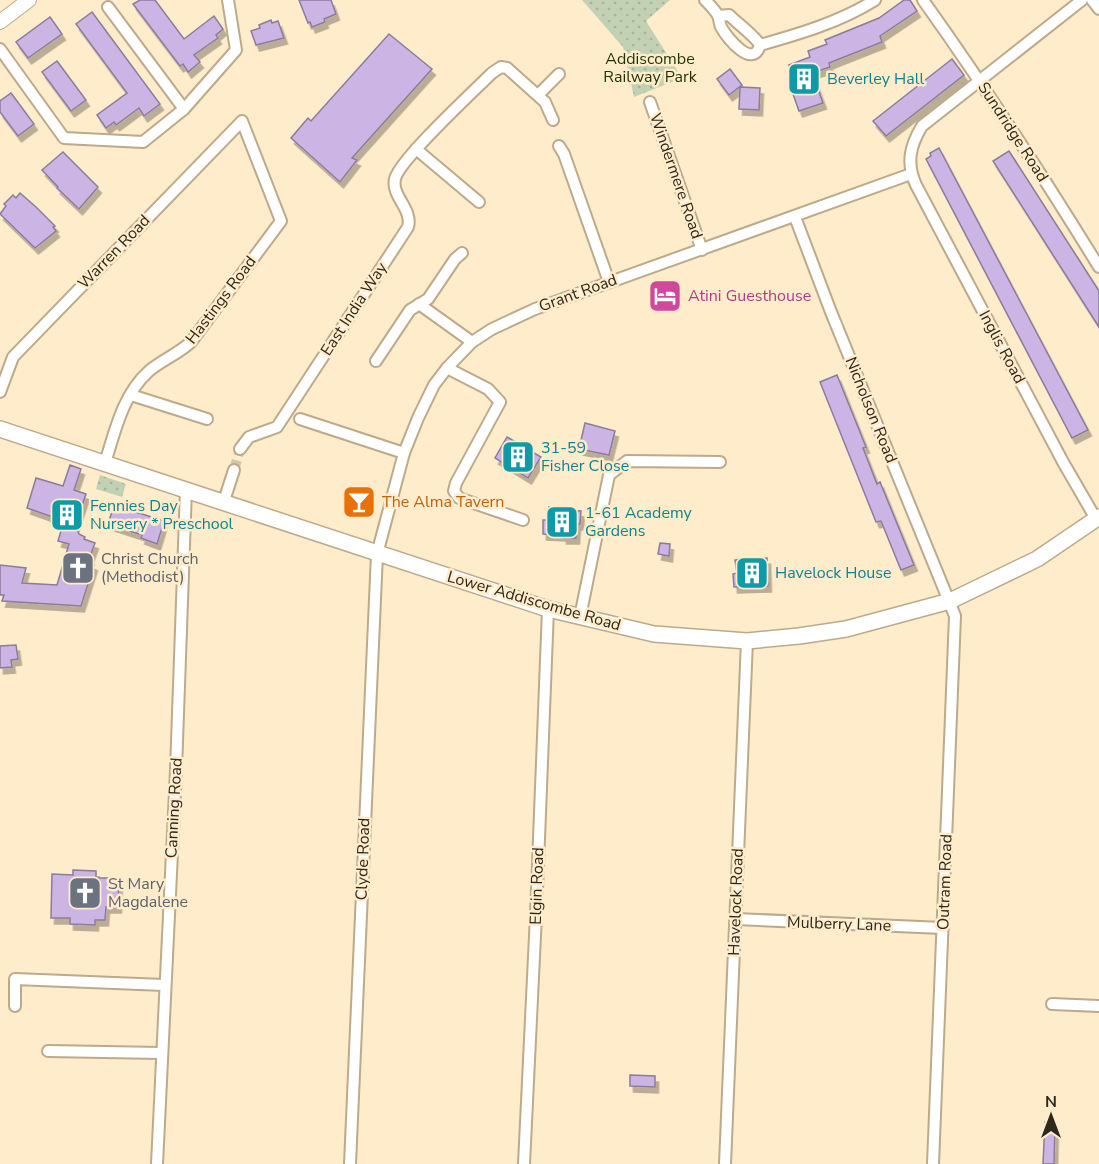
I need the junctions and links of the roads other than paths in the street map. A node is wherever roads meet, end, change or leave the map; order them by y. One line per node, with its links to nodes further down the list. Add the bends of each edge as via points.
1 (29, 0): 11 (main road)
2 (228, 0): 20 (street, via 236,50)
3 (705, 0): 10 (street)
4 (875, 0): 14 (street, via 835,20)
5 (922, 0): 17 (street, Sundridge Road)
6 (1082, 0): 17 (street)
7 (1092, 0): 9 (street)
8 (108, 7): 20 (street)
9 (1099, 9)
10 (719, 16): 12 (street, via 729,15); 13 (street, via 720,25)
11 (0, 22)
12 (746, 32): 13 (street); 14 (street)
13 (734, 42): 14 (street, via 748,55 754,54)
14 (760, 45)
15 (0, 49): 20 (street, via 64,138 143,142)
16 (559, 74): 18 (street)
17 (980, 80): 25 (street, via 922,126 910,151); 30 (street, Sundridge Road)
18 (538, 95): 21 (street, East India Way); 24 (street, East India Way, via 507,68 496,68)
19 (650, 102): 28 (street, Windermere Road)
20 (184, 109)
21 (553, 120)
22 (242, 121): 36 (street, Warren Road, via 13,357); 37 (street, Hastings Road, via 280,221 191,342 149,371)
23 (559, 146): 31 (street)
24 (416, 149): 26 (street); 41 (street, East India Way, via 394,181 410,219 408,226 277,427 249,437)
25 (911, 174): 27 (street, Grant Road); 48 (street, Inglis Road, via 1063,462)
26 (479, 202)
27 (795, 217): 28 (street, Grant Road); 51 (street, Nicholson Road)
28 (702, 250): 31 (street, Grant Road)
29 (462, 253): 32 (street, via 428,299)
30 (1099, 267)
31 (609, 282): 33 (street, Grant Road, via 535,309)
32 (419, 304): 33 (street); 34 (street, via 410,310)
33 (472, 342): 35 (street, Grant Road)
34 (376, 362)
35 (447, 368): 42 (street, Grant Road, via 434,385); 49 (street, via 488,389 500,402 454,491 459,498)
36 (0, 392)
37 (131, 395): 38 (street); 44 (street, Hastings Road, via 122,408)
38 (207, 419)
39 (300, 419): 42 (street)
40 (0, 429): 44 (main road, Lower Addiscombe Road)
41 (240, 449)
42 (404, 453): 50 (street, Grant Road)
43 (720, 462): 53 (street, via 627,461 609,475)
44 (105, 463): 46 (main road, Lower Addiscombe Road)
45 (234, 470): 47 (street)
46 (186, 489): 47 (main road, Lower Addiscombe Road); 57 (street, Canning Road)
47 (224, 501): 50 (main road, Lower Addiscombe Road)
48 (1098, 518): 51 (main road, Lower Addiscombe Road, via 1037,560)
49 (523, 520)
50 (377, 554): 52 (main road, Lower Addiscombe Road); 64 (street, Clyde Road)
51 (950, 601): 54 (main road, Lower Addiscombe Road, via 846,629); 56 (street, Outram Road, via 955,616)
52 (548, 609): 53 (main road, Lower Addiscombe Road); 65 (street, Elgin Road)
53 (580, 617): 54 (main road, Lower Addiscombe Road, via 654,634)
54 (747, 640): 55 (street, Havelock Road)
55 (736, 919): 56 (street, Mulberry Lane); 66 (street, Havelock Road)
56 (943, 928): 67 (street, Outram Road)
57 (164, 985): 59 (street, via 15,979); 62 (street, Canning Road)
58 (1052, 1004): 60 (street)
59 (15, 1006)
60 (1099, 1006)
61 (48, 1051): 62 (street)
62 (161, 1053): 63 (street, Canning Road)
63 (157, 1164)
64 (350, 1164)
65 (524, 1164)
66 (725, 1164)
67 (933, 1164)

